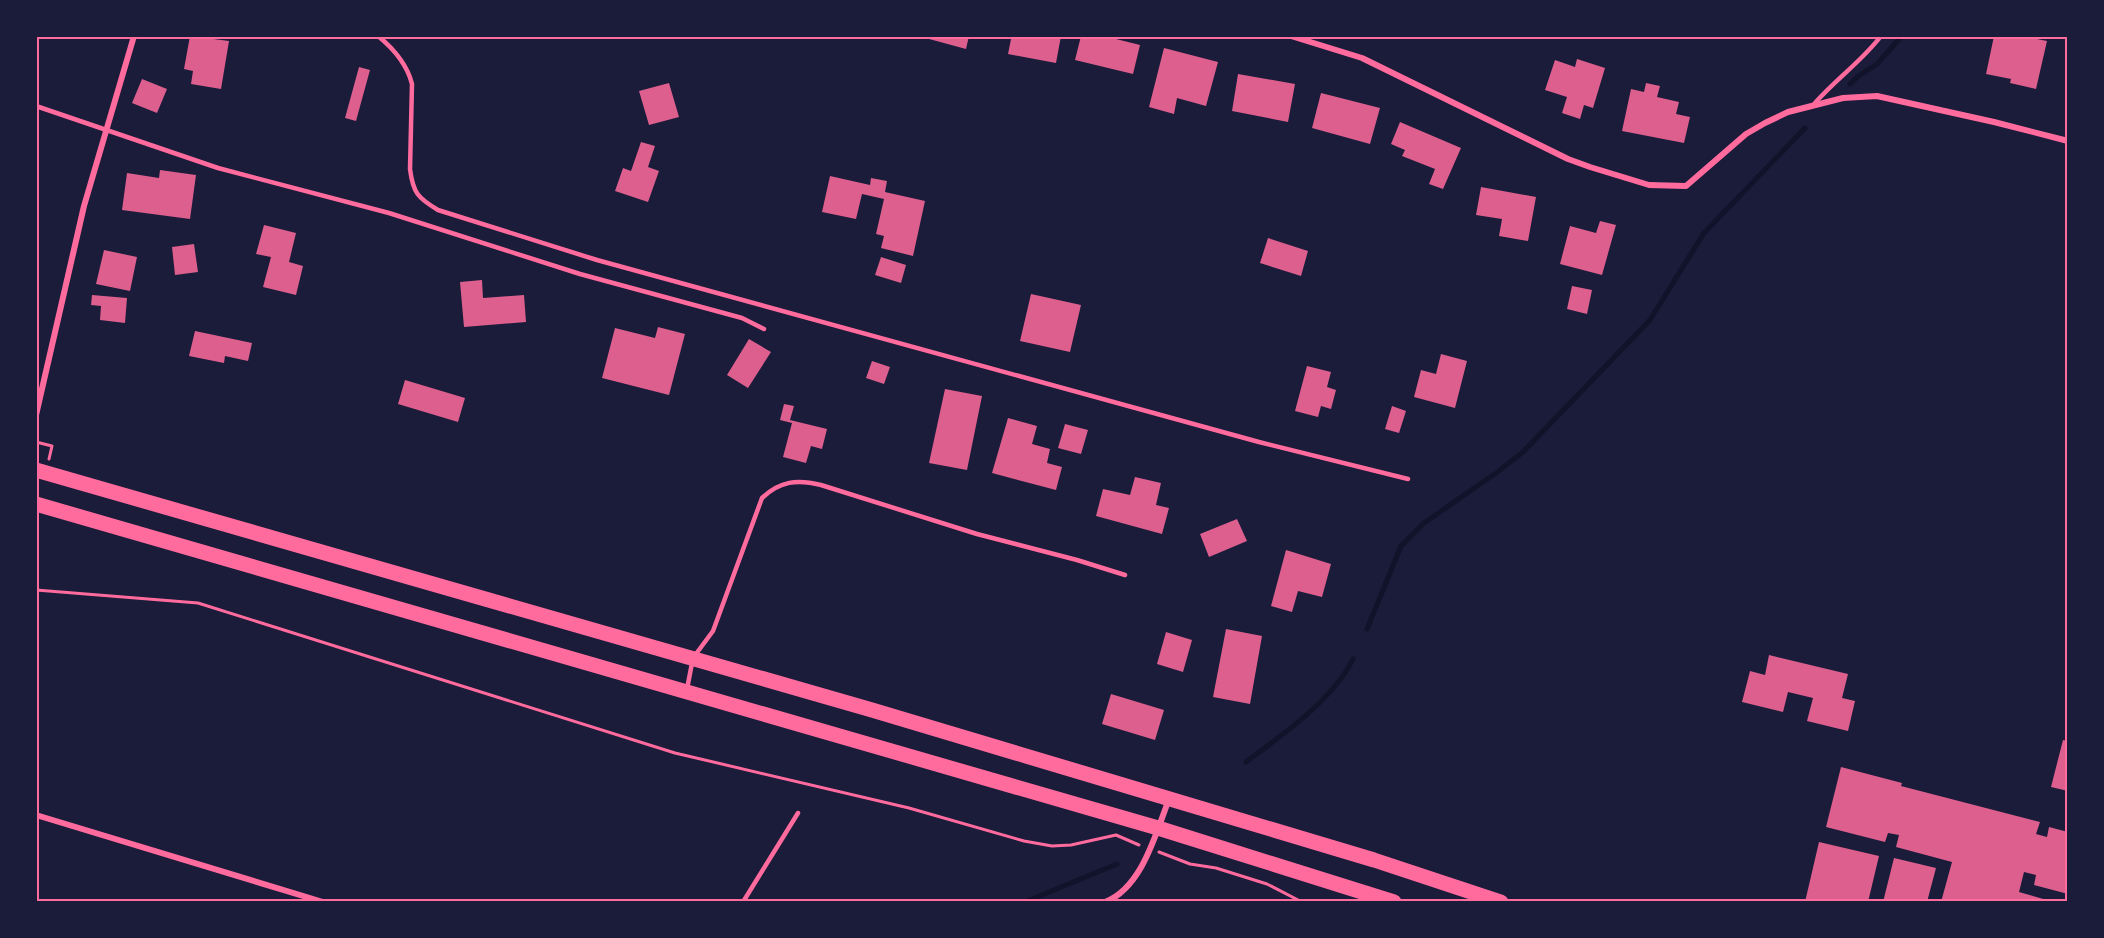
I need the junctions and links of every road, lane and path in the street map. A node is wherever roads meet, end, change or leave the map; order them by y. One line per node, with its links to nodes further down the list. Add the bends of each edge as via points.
1 (134, 36): 7 (street)
2 (378, 36): 12 (lane, via 396,52 409,74 412,182 417,195 438,210 597,260 1259,442)
3 (1291, 36): 5 (street, via 1362,58 1568,159 1649,185 1686,186 1746,135 1788,112)
4 (1881, 36): 5 (lane)
5 (1815, 104): 8 (street, via 1877,96)
6 (36, 106): 7 (lane)
7 (107, 129): 9 (lane, via 218,168 389,213 580,274 742,318); 10 (street, via 84,206)
8 (2068, 141)
9 (764, 330)
10 (36, 415)
11 (36, 470): 16 (main road)
12 (1408, 479)
13 (36, 504): 17 (main road)
14 (1125, 575): 16 (lane, via 821,485 792,483 773,488 762,498 713,631)
15 (36, 590): 22 (path, via 198,603 675,753 909,808 1024,841 1071,845 1116,836)
16 (693, 658): 17 (lane); 18 (main road)
17 (686, 692): 21 (main road)
18 (1169, 799): 21 (street); 28 (main road)
19 (798, 813): 24 (lane)
20 (36, 815): 23 (street)
21 (1158, 828): 22 (street); 27 (main road)
22 (1150, 849): 25 (street, via 1142,869 1114,898); 26 (path, via 1267,884)
23 (323, 902)
24 (743, 902)
25 (1105, 902)
26 (1302, 902)
27 (1394, 902)
28 (1501, 902)

